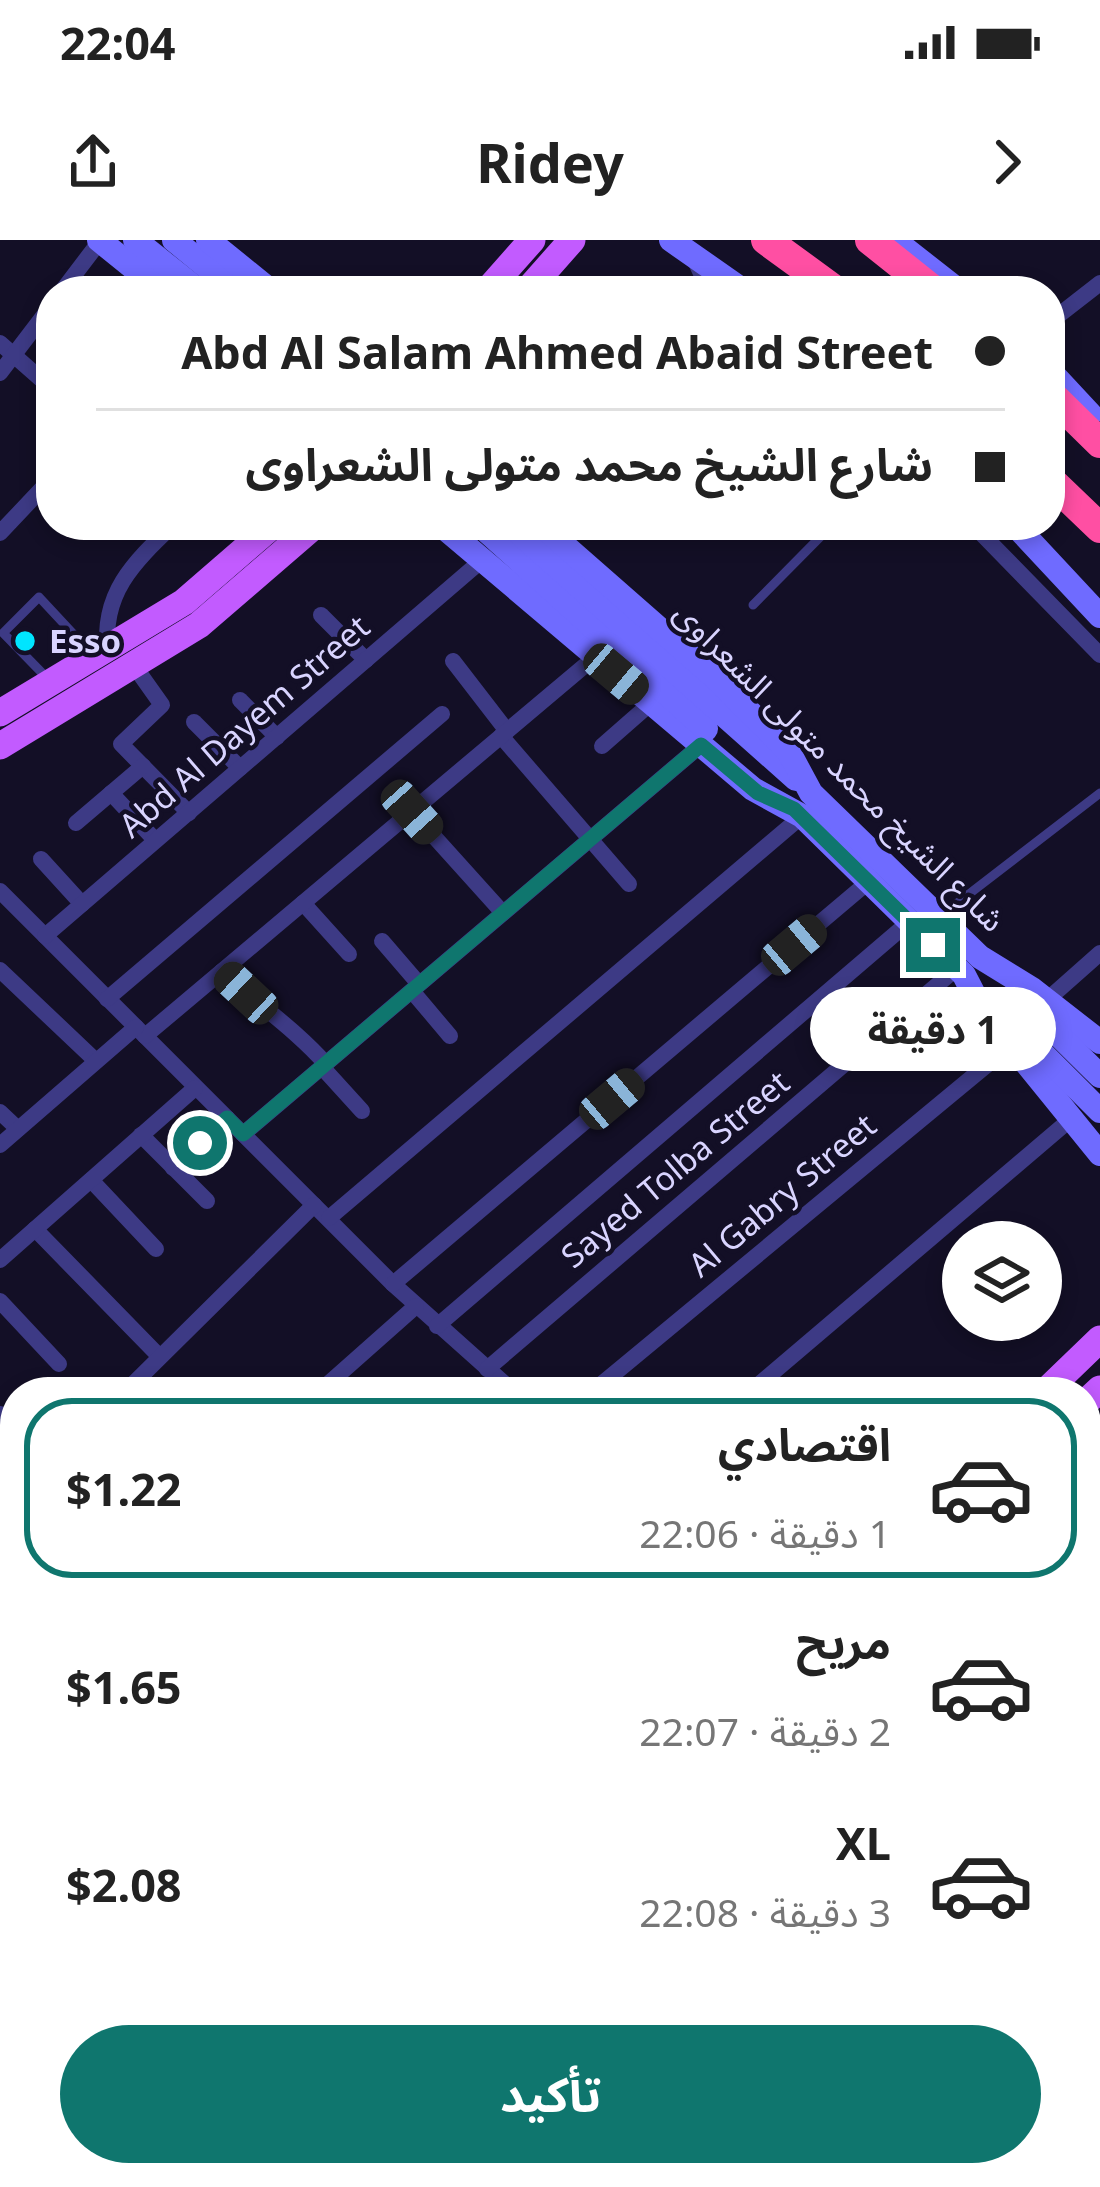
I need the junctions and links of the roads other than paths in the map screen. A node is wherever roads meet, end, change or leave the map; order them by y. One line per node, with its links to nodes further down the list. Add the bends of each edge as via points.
1 (135, 240): 14 (main road)
2 (174, 240): 15 (main road)
3 (208, 240): 16 (main road)
4 (532, 240): 17 (main road)
5 (572, 240): 18 (main road)
6 (671, 240): 11 (main road)
7 (766, 240): 21 (highway)
8 (870, 240): 22 (highway)
9 (894, 240): 23 (main road)
10 (100, 241): 12 (street); 13 (main road)
11 (693, 255): 19 (street); 20 (main road)
12 (73, 276)
13 (143, 276)
14 (180, 276)
15 (218, 276)
16 (252, 276)
17 (500, 276)
18 (540, 276)
19 (702, 276)
20 (722, 276)
21 (815, 276)
22 (915, 276)
23 (940, 276)
24 (1100, 284): 25 (street)
25 (1065, 311)
26 (36, 321): 27 (street)
27 (7, 349): 28 (street); 29 (street)
28 (0, 373)
29 (36, 375)
30 (1065, 387): 32 (main road)
31 (1065, 409): 33 (highway)
32 (1100, 425)
33 (1100, 443)
34 (1065, 494): 36 (highway)
35 (36, 495): 37 (street)
36 (1100, 528)
37 (0, 533)
38 (160, 540): 53 (street, via 114,593)
39 (257, 540): 53 (main road, via 206,586)
40 (298, 540): 57 (main road, via 211,616)
41 (458, 540): 48 (main road, شارع الشيخ محمد متولى الشعراوى)
42 (498, 540): 73 (main road)
43 (526, 540): 73 (main road)
44 (558, 540): 73 (main road, شارع الشيخ محمد متولى الشعراوى, via 789,752)
45 (817, 540): 49 (lane)
46 (989, 540): 52 (street)
47 (1029, 540): 51 (main road)
48 (482, 561): 54 (main road, شارع الشيخ محمد متولى الشعراوى); 55 (street, Abd Al Dayem Street)
49 (753, 605)
50 (321, 615): 55 (street)
51 (1100, 616)
52 (1100, 655)
53 (102, 656): 58 (main road); 58 (lane, via 39,597 3,634)
54 (595, 657): 60 (main road, شارع الشيخ محمد متولى الشعراوى); 64 (street)
55 (366, 660): 65 (street, Abd Al Dayem Street)
56 (452, 662): 64 (street)
57 (135, 667): 67 (main road); 69 (street, via 162,705 121,744)
58 (52, 683): 61 (main road)
59 (240, 700): 65 (street)
60 (651, 703): 66 (main road, شارع الشيخ محمد متولى الشعراوى); 68 (street)
61 (0, 713)
62 (442, 714): 96 (street)
63 (194, 722): 70 (street)
64 (504, 734): 74 (street); 77 (street)
65 (277, 737): 70 (street, Abd Al Dayem Street)
66 (701, 745): 73 (main road, شارع الشيخ محمد متولى الشعراوى, via 758,793); 77 (street)
67 (0, 746)
68 (602, 746)
69 (143, 766): 71 (street); 75 (street)
70 (240, 769): 75 (street, Abd Al Dayem Street)
71 (111, 793): 76 (street); 78 (street)
72 (1100, 793): 86 (lane)
73 (802, 806): 80 (main road, شارع الشيخ محمد متولى الشعراوى); 86 (main road, شارع الشيخ محمد متولى الشعراوى); 120 (street)
74 (412, 812): 83 (street); 85 (street)
75 (189, 813): 78 (street, Abd Al Dayem Street)
76 (76, 823)
77 (590, 840): 81 (street); 85 (street)
78 (155, 841): 84 (street, Abd Al Dayem Street)
79 (41, 860): 84 (street)
80 (868, 883): 87 (main road, شارع الشيخ محمد متولى الشعراوى); 124 (street)
81 (629, 884)
82 (0, 891): 88 (street)
83 (303, 903): 91 (street); 94 (street)
84 (82, 904): 88 (street, Abd Al Dayem Street)
85 (503, 913): 95 (street)
86 (939, 917): 92 (main road, شارع الشيخ محمد متولى الشعراوى)
87 (909, 922): 92 (main road, شارع الشيخ محمد متولى الشعراوى); 127 (street)
88 (45, 937): 96 (street)
89 (382, 941): 95 (street)
90 (1100, 952): 97 (street)
91 (349, 954)
92 (967, 967): 97 (main road, شارع الشيخ محمد متولى الشعراوى); 101 (main road, شارع الشيخ محمد متولى الشعراوى); 104 (main road); 107 (main road); 131 (street, Sayed Tolba Street)
93 (0, 970): 102 (street)
94 (222, 971): 98 (street); 103 (street, via 290,1025)
95 (416, 988): 99 (street); 103 (street)
96 (107, 999): 98 (street)
97 (1047, 1000): 100 (main road, شارع الشيخ محمد متولى الشعراوى)
98 (141, 1031): 102 (street); 105 (street)
99 (450, 1036)
100 (1100, 1042)
101 (1011, 1045): 110 (main road, شارع الشيخ محمد متولى الشعراوى); 135 (street, Al Gabry Street)
102 (96, 1061): 111 (street)
103 (324, 1065): 106 (street); 112 (street)
104 (1100, 1076)
105 (195, 1088): 109 (street); 113 (street)
106 (362, 1111)
107 (1100, 1111)
108 (0, 1112): 111 (street)
109 (227, 1118): 112 (street); 116 (street)
110 (1072, 1118): 115 (main road, شارع الشيخ محمد متولى الشعراوى); 136 (street)
111 (18, 1129): 114 (street)
112 (243, 1134): 119 (street)
113 (141, 1135): 116 (street); 117 (street)
114 (0, 1144)
115 (1100, 1154)
116 (173, 1168): 118 (street)
117 (91, 1180): 121 (street); 122 (street)
118 (207, 1201)
119 (314, 1205): 120 (street); 129 (street)
120 (329, 1218): 124 (street)
121 (35, 1228): 123 (street); 129 (street)
122 (156, 1250)
123 (0, 1259)
124 (393, 1284): 126 (street)
125 (0, 1301): 130 (street)
126 (416, 1306): 127 (street); 133 (street)
127 (437, 1326): 131 (street)
128 (1100, 1339): 137 (main road)
129 (160, 1358): 132 (street)
130 (59, 1364)
131 (487, 1369): 134 (street)
132 (140, 1377)
133 (336, 1377)
134 (496, 1377)
135 (610, 1377)
136 (768, 1377)
137 (1061, 1377)

